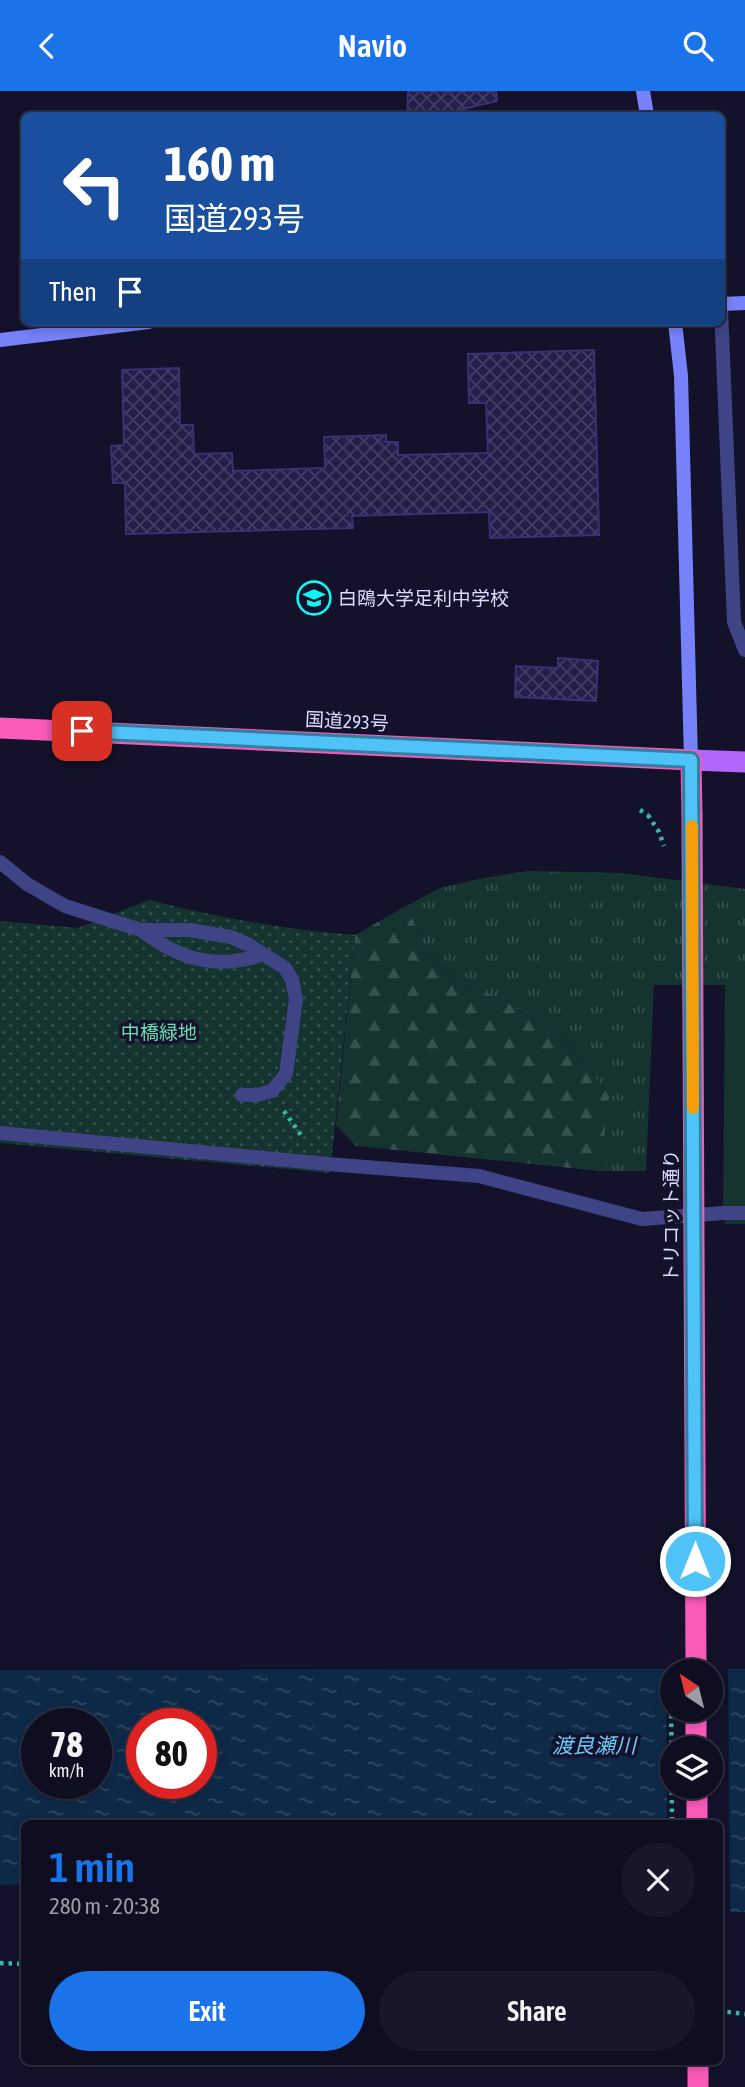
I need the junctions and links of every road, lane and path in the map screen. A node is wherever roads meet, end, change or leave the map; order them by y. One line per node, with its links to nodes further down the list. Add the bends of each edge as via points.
1 (643, 91): 2 (street)
2 (646, 112)
3 (745, 303): 4 (street)
4 (725, 306)
5 (116, 326): 8 (street)
6 (675, 326): 11 (street, via 681,376)
7 (722, 326): 9 (street, via 734,622)
8 (0, 340)
9 (745, 650)
10 (0, 728): 11 (highway, 国道293号)
11 (691, 760): 12 (main road); 23 (highway, トリコット通り, bridge)
12 (745, 762)
13 (640, 810): 14 (path)
14 (648, 815)
15 (0, 862): 16 (street, via 26,884 65,906)
16 (141, 930): 17 (street, via 231,937); 17 (street, via 181,955 206,961 248,960)
17 (263, 954): 18 (street, via 285,968 296,999 286,1074)
18 (272, 1091): 19 (street); 21 (path, via 299,1134)
19 (242, 1095)
20 (0, 1133): 21 (street)
21 (328, 1164): 22 (street, via 479,1176 642,1219)
22 (745, 1213)
23 (696, 1659)
24 (697, 1799): 25 (highway)
25 (697, 1820)
26 (0, 1963): 27 (path)
27 (21, 1964)
28 (723, 2011): 29 (path)
29 (745, 2014)
30 (698, 2065): 31 (highway)
31 (698, 2087)

